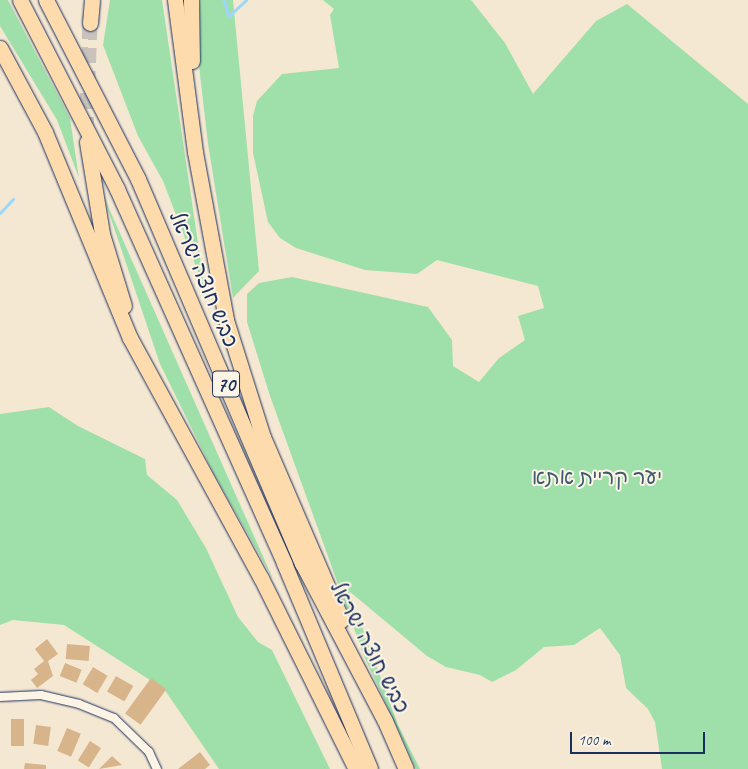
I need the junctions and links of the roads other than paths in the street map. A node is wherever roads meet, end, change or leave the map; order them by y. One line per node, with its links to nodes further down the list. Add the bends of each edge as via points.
1 (20, 0): 15 (highway, כביש חוצה ישראל / 70, via 118,189 284,563)
2 (46, 0): 12 (highway, כביש חוצה ישראל / 70, via 138,179 302,563)
3 (92, 0): 6 (highway)
4 (175, 0): 9 (highway)
5 (192, 0): 9 (highway)
6 (90, 23)
7 (0, 48): 10 (highway, via 45,132 130,338)
8 (87, 142): 10 (highway, via 102,234 115,279 146,360)
9 (195, 152): 12 (highway, via 222,301 248,393 263,436)
10 (176, 419): 14 (highway)
11 (0, 697): 13 (street, via 41,695 79,704 114,718 149,752)
12 (386, 720): 16 (highway, כביש חוצה ישראל / 70)
13 (157, 769)
14 (356, 769)
15 (370, 769)
16 (406, 769)

